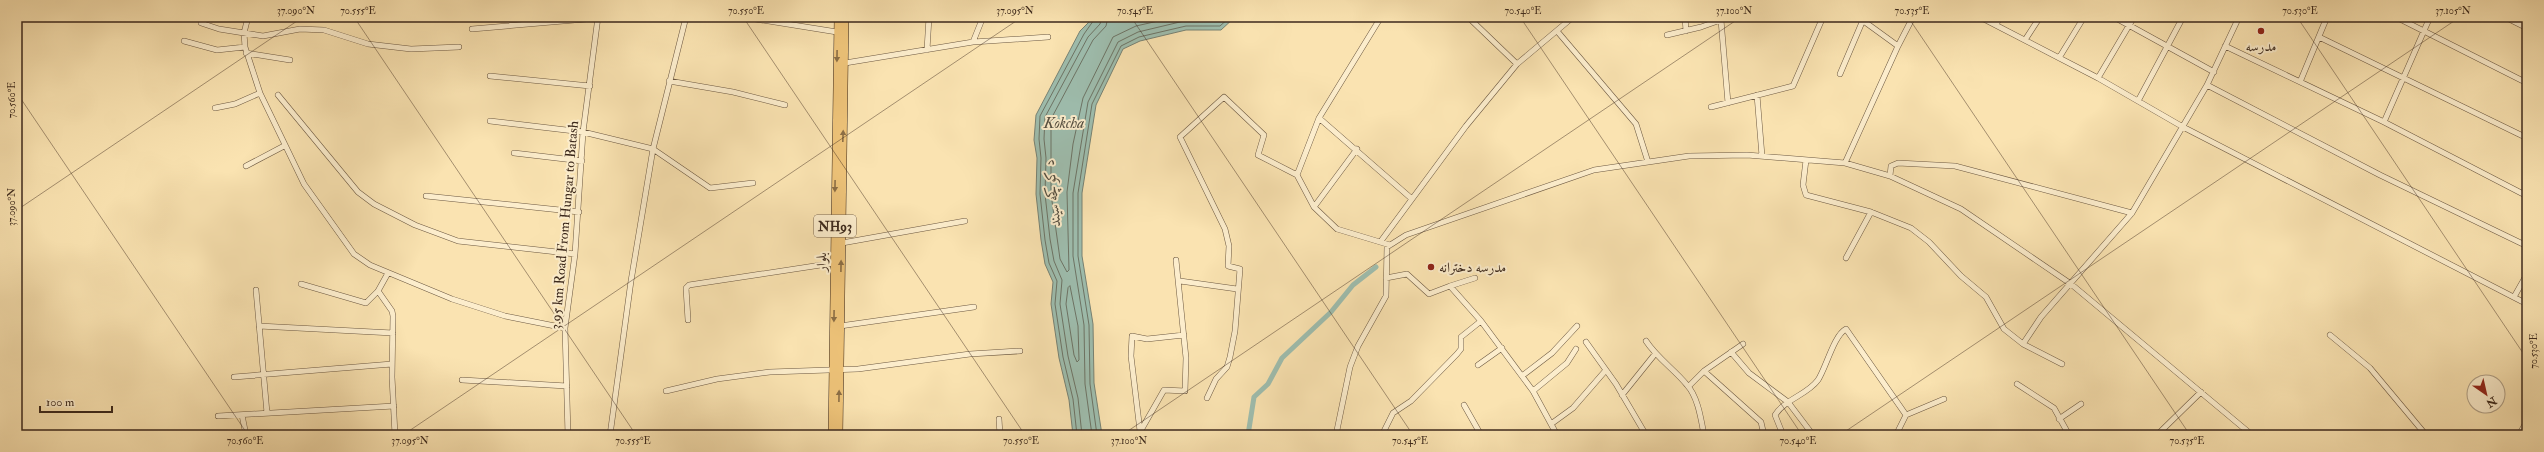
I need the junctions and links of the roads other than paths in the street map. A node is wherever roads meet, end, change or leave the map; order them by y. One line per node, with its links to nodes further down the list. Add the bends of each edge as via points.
1 (248, 17): 39 (street)
2 (686, 17): 63 (street)
3 (742, 17): 38 (street)
4 (838, 17): 38 (main road, بلوار / NH93)
5 (845, 17): 54 (main road, بلوار / NH93)
6 (929, 17): 51 (street)
7 (983, 17): 45 (street)
8 (1381, 17): 76 (street)
9 (1468, 17): 55 (street)
10 (1573, 17): 36 (street)
11 (1685, 17): 37 (street)
12 (1729, 17): 29 (street)
13 (1823, 17): 70 (street, via 1793,86)
14 (1913, 17): 46 (street)
15 (1980, 17): 31 (street)
16 (2000, 17): 31 (street)
17 (2040, 17): 43 (street)
18 (2084, 17): 52 (street)
19 (2114, 17): 32 (street)
20 (2134, 17): 32 (street)
21 (2183, 17): 47 (street)
22 (2239, 17): 48 (street)
23 (2327, 17): 42 (street)
24 (2396, 17): 35 (street)
25 (2430, 17): 35 (street)
26 (2505, 17): 33 (street)
27 (598, 18): 34 (street); 67 (street, 3.95 km Road From Hungar to Batash)
28 (1860, 19): 46 (street); 57 (street)
29 (1721, 20): 37 (street); 72 (street)
30 (201, 23): 39 (street)
31 (1996, 25): 43 (street)
32 (2129, 26): 47 (street); 60 (street)
33 (2527, 28)
34 (472, 29)
35 (2425, 30): 59 (street); 65 (street)
36 (1557, 31): 55 (street); 89 (street, via 1636,124)
37 (1686, 31): 40 (street)
38 (837, 32): 62 (main road, بلوار / NH93, one-way to 62)
39 (244, 33): 49 (street, via 263,36 292,29 324,30 368,44 404,48); 50 (street)
40 (1667, 35)
41 (1048, 37): 45 (street)
42 (2319, 37): 59 (street); 64 (street)
43 (2025, 40): 52 (street)
44 (184, 41): 50 (street, via 217,50)
45 (973, 42): 51 (street)
46 (1898, 46): 90 (street)
47 (2167, 46): 56 (street); 71 (street)
48 (2225, 46): 56 (street); 64 (street)
49 (459, 47)
50 (246, 50): 53 (street); 68 (street)
51 (927, 50): 54 (street)
52 (2059, 58): 60 (street)
53 (290, 60)
54 (845, 63): 61 (main road, بلوار / NH93)
55 (1517, 64): 97 (street, via 1466,126)
56 (2214, 72): 66 (street)
57 (1840, 74)
58 (490, 76): 67 (street)
59 (2404, 76): 78 (street); 81 (street)
60 (2098, 78): 71 (street)
61 (845, 79): 62 (main road); 104 (main road, بلوار / NH93, one-way to 61)
62 (837, 80): 110 (main road, بلوار / NH93, one-way to 110)
63 (669, 81): 73 (street, via 733,92); 83 (street)
64 (2300, 82): 78 (street)
65 (2527, 83)
66 (2207, 84): 79 (street); 106 (street, via 2380,175)
67 (590, 86): 80 (street, 3.95 km Road From Hungar to Batash)
68 (260, 93): 75 (street, via 235,104); 82 (street)
69 (278, 95): 107 (street, via 358,192 374,204 415,225 458,241)
70 (1757, 95): 72 (street); 86 (street)
71 (2138, 101): 79 (street)
72 (1728, 103): 74 (street)
73 (785, 105)
74 (1711, 107)
75 (216, 108)
76 (1319, 118): 84 (street); 92 (street)
77 (490, 121): 80 (street)
78 (2384, 122): 96 (street)
79 (2183, 127): 101 (street); 122 (street)
80 (583, 132): 83 (street); 88 (street, 3.95 km Road From Hungar to Batash)
81 (2527, 138)
82 (284, 146): 91 (street); 111 (street, via 304,184 354,254)
83 (653, 149): 94 (street, via 710,188); 182 (street, via 631,281)
84 (1357, 149): 97 (street); 98 (street)
85 (514, 153): 88 (street)
86 (1762, 156): 87 (street); 89 (street, via 1689,156)
87 (1806, 160): 90 (street); 100 (street, via 1803,185 1806,195)
88 (582, 161): 99 (street, 3.95 km Road From Hungar to Batash)
89 (1648, 162): 105 (street, via 1594,170 1397,238)
90 (1845, 163): 93 (street)
91 (246, 166)
92 (1297, 175): 98 (street); 119 (street, via 1258,155 1264,135 1224,97 1180,137 1225,229 1229,246 1228,266 1240,269)
93 (1890, 176): 101 (street, via 1891,166 1898,163 1955,166); 117 (street, via 1961,209)
94 (754, 183)
95 (426, 196): 99 (street)
96 (2527, 196)
97 (1412, 199): 103 (street)
98 (1314, 207): 103 (street, via 1337,229)
99 (579, 212): 107 (street, 3.95 km Road From Hungar to Batash)
100 (1871, 212): 108 (street); 137 (street, via 1911,228 1929,242 1961,276 1986,297 2004,330)
101 (2132, 213): 117 (street)
102 (965, 221): 104 (street)
103 (1381, 241): 105 (street)
104 (842, 243): 128 (main road, بلوار / NH93, one-way to 104)
105 (1390, 245): 113 (street, via 1385,255)
106 (2527, 246)
107 (575, 254): 130 (street, 3.95 km Road From Hungar to Batash)
108 (1846, 258)
109 (1176, 260): 115 (street)
110 (834, 262): 125 (street, via 689,286 686,288); 146 (main road, بلوار / NH93, one-way to 146)
111 (388, 273): 121 (street); 130 (street, via 452,299 505,316)
112 (2527, 274): 122 (street)
113 (1386, 278): 118 (street, via 1407,274 1429,294); 187 (street, via 1386,296 1383,304 1358,346 1350,367)
114 (1475, 278): 118 (street)
115 (1180, 281): 119 (street); 132 (street)
116 (301, 284): 121 (street, via 366,303)
117 (2071, 284): 137 (street, via 2041,317); 158 (street)
118 (1450, 286): 126 (street)
119 (1237, 289): 160 (street, via 1230,357 1227,367 1216,379)
120 (256, 290): 127 (street)
121 (378, 291): 131 (street, via 392,311)
122 (2514, 297): 123 (street)
123 (2527, 304)
124 (974, 307): 128 (street)
125 (688, 320)
126 (1481, 321): 138 (street); 188 (street, via 1461,337 1461,349 1457,354 1411,401 1393,413)
127 (259, 326): 131 (street); 149 (street)
128 (840, 326): 146 (main road, بلوار / NH93)
129 (1577, 326): 150 (street, via 1552,353)
130 (565, 328): 154 (street, 3.95 km Road From Hungar to Batash)
131 (393, 333): 143 (street)
132 (1184, 335): 132 (street, via 1185,392 1164,390 1140,432 1131,356 1132,336 1147,339)
133 (2330, 335): 200 (street, via 2370,368)
134 (1646, 341): 142 (street)
135 (1586, 342): 147 (street)
136 (1743, 344): 141 (street)
137 (2023, 344): 144 (street)
138 (1502, 348): 145 (street); 150 (street)
139 (1576, 349): 157 (street, via 1567,363)
140 (1020, 350): 146 (street)
141 (1731, 352): 148 (street); 162 (street, via 1749,373)
142 (1655, 354): 155 (street); 159 (street)
143 (392, 364): 149 (street); 164 (street)
144 (2062, 364)
145 (1478, 365)
146 (836, 370): 156 (street, via 770,372 716,379); 183 (main road, بلوار / NH93); 184 (main road, بلوار / NH93, one-way to 146)
147 (1606, 370): 159 (street); 173 (street, via 1573,408)
148 (1704, 371): 155 (street); 193 (street, via 1761,422)
149 (263, 374): 151 (street); 166 (street)
150 (1522, 376): 157 (street)
151 (234, 377)
152 (462, 380): 154 (street)
153 (2017, 384): 170 (street, via 2054,408)
154 (567, 386): 181 (street, 3.95 km Road From Hungar to Batash)
155 (1689, 386): 192 (street, via 1700,414)
156 (666, 391)
157 (1534, 391): 173 (street)
158 (2201, 392): 198 (street); 199 (street)
159 (1622, 395): 191 (street)
160 (1207, 398)
161 (1944, 399): 168 (street)
162 (1788, 402): 168 (street, via 1817,381 1835,344 1846,329); 194 (street, via 1775,415); 195 (street)
163 (2081, 404): 170 (street)
164 (394, 406): 166 (street); 176 (street)
165 (1464, 406): 175 (street)
166 (267, 413): 167 (street)
167 (242, 415): 169 (street); 177 (street)
168 (1906, 415): 196 (street)
169 (218, 416)
170 (2059, 418): 197 (street)
171 (999, 419): 185 (street)
172 (2527, 421): 201 (street)
173 (1552, 424): 190 (street)
174 (1030, 433): 186 (street)
175 (1480, 433): 189 (street)
176 (395, 434): 178 (street)
177 (246, 435)
178 (356, 435)
179 (520, 435): 180 (street)
180 (544, 435)
181 (568, 435)
182 (610, 435)
183 (832, 435)
184 (839, 435)
185 (1000, 435)
186 (1022, 435)
187 (1336, 435)
188 (1382, 435)
189 (1474, 435)
190 (1557, 435)
191 (1646, 435)
192 (1704, 435)
193 (1764, 435)
194 (1783, 435)
195 (1813, 435)
196 (1896, 435)
197 (2069, 435)
198 (2157, 435)
199 (2252, 435)
200 (2426, 435)
201 (2519, 435)

